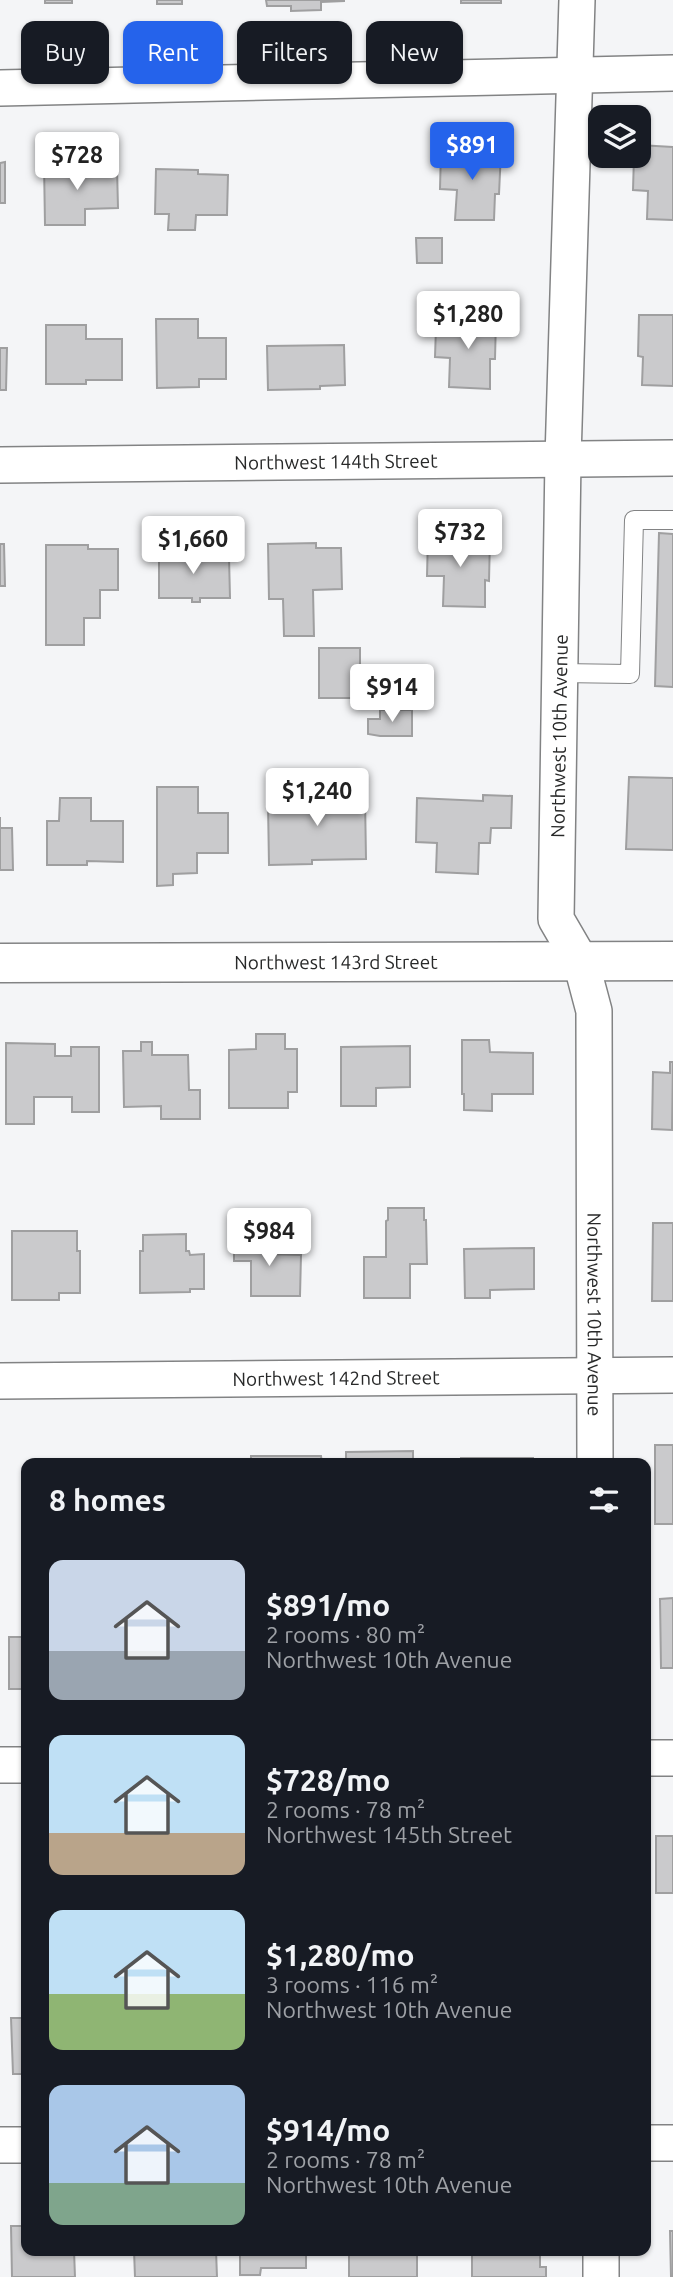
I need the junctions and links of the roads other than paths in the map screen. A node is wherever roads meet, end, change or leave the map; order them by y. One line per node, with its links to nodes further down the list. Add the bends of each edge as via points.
1 (577, 0): 3 (street, Northwest 10th Avenue)
2 (673, 73): 3 (street)
3 (574, 75): 4 (street); 5 (street, Northwest 10th Avenue)
4 (0, 88)
5 (563, 458): 6 (street, Northwest 144th Street); 7 (street, Northwest 144th Street); 9 (street, Northwest 10th Avenue)
6 (673, 458)
7 (0, 465)
8 (673, 520): 9 (lane, via 634,520 630,674)
9 (560, 673): 11 (street, Northwest 10th Avenue, via 556,919)
10 (673, 961): 11 (street, Northwest 143rd Street)
11 (581, 962): 12 (street, Northwest 143rd Street); 14 (street, Northwest 10th Avenue, via 594,1011)
12 (0, 963)
13 (673, 1375): 14 (street, Northwest 142nd Street)
14 (594, 1376): 15 (street, Northwest 142nd Street); 16 (street, Northwest 10th Avenue)
15 (0, 1381)
16 (595, 1458)
17 (651, 1758): 18 (street)
18 (673, 1758)
19 (0, 1765): 20 (street)
20 (21, 1765)
21 (651, 2143): 22 (street)
22 (673, 2143)
23 (0, 2145): 24 (street)
24 (21, 2145)
25 (601, 2256): 26 (street)
26 (601, 2277)

